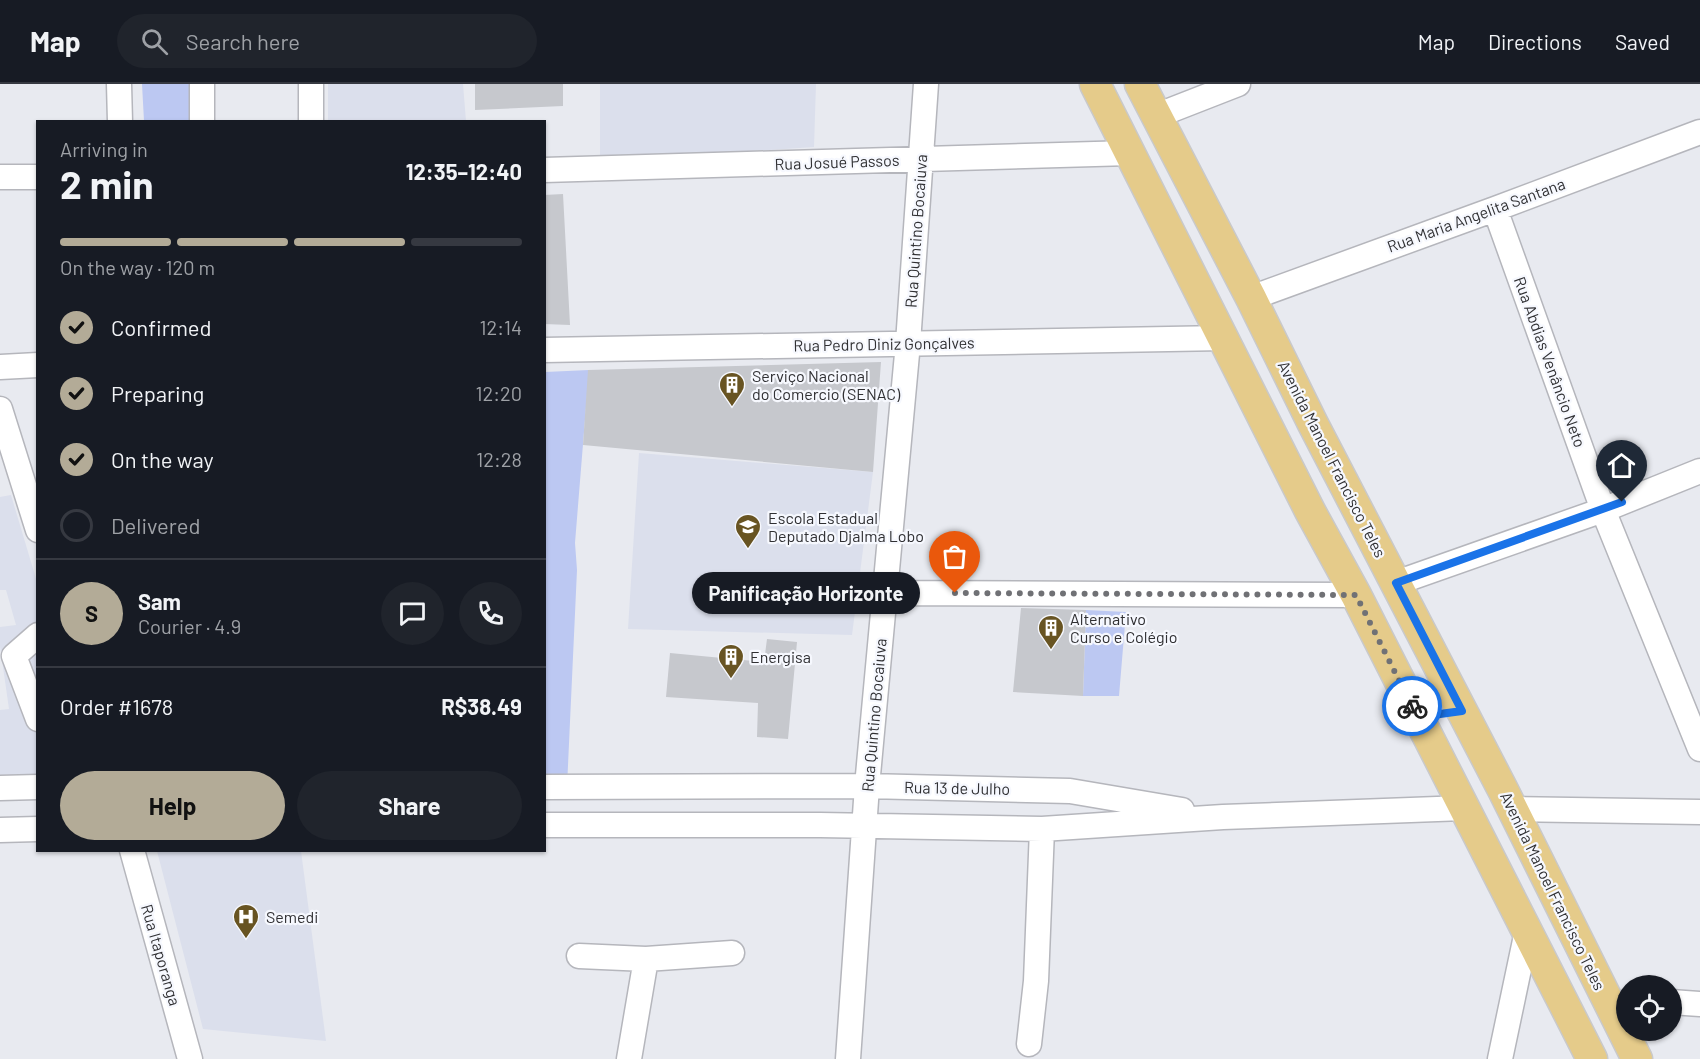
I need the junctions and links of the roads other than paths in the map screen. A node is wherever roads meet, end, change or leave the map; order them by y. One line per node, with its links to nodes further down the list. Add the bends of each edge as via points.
1 (119, 84): 9 (street)
2 (202, 84): 10 (street)
3 (311, 84): 11 (street)
4 (926, 84): 14 (street, Rua Quintino Bocaiuva)
5 (1095, 84): 13 (main road)
6 (1140, 84): 8 (main road, Avenida Manoel Francisco Teles)
7 (1238, 84): 8 (street)
8 (1156, 116): 19 (main road, Avenida Manoel Francisco Teles)
9 (120, 120)
10 (202, 120)
11 (311, 120)
12 (1700, 132): 18 (street, Rua Maria Angelita Santana)
13 (1130, 153): 14 (street, Rua Josué Passos); 20 (main road)
14 (920, 160): 15 (street, Rua Josué Passos); 21 (street, Rua Quintino Bocaiuva)
15 (546, 170)
16 (0, 177): 17 (street)
17 (36, 177)
18 (1495, 209): 19 (street, Rua Maria Angelita Santana); 30 (street, Rua Abdias Venâncio Neto)
19 (1251, 298): 26 (main road, Avenida Manoel Francisco Teles)
20 (1224, 338): 21 (street, Rua Pedro Diniz Gonçalves); 27 (main road)
21 (908, 343): 22 (street, Rua Pedro Diniz Gonçalves); 34 (street, Rua Quintino Bocaiuva)
22 (546, 350)
23 (36, 365): 24 (street)
24 (0, 367)
25 (0, 409): 32 (street)
26 (1313, 424): 27 (main road, via 1311,439 1304,445); 29 (main road, Avenida Manoel Francisco Teles)
27 (1279, 448): 31 (main road)
28 (1700, 471): 30 (street)
29 (1349, 492): 31 (main road, via 1325,496); 33 (main road, Avenida Manoel Francisco Teles)
30 (1603, 510): 33 (street); 37 (street, Rua Abdias Venâncio Neto)
31 (1310, 511): 35 (main road)
32 (36, 524)
33 (1396, 583): 38 (main road, Avenida Manoel Francisco Teles)
34 (885, 593): 35 (street); 42 (street, Rua Quintino Bocaiuva)
35 (1356, 595): 40 (main road)
36 (36, 637): 39 (street, via 14,656)
37 (1690, 700): 41 (street, Rua Abdias Venâncio Neto)
38 (1462, 711): 40 (main road); 47 (main road, Avenida Manoel Francisco Teles)
39 (36, 714)
40 (1418, 717): 46 (main road)
41 (1700, 749)
42 (867, 786): 44 (street, Rua 13 de Julho); 49 (street, Rua 13 de Julho, via 1070,791); 51 (street, Rua Quintino Bocaiuva)
43 (36, 787): 45 (street)
44 (546, 787)
45 (0, 788)
46 (1464, 808): 49 (street, Rua 13 de Julho); 56 (main road)
47 (1513, 809): 48 (street); 60 (main road, Avenida Manoel Francisco Teles)
48 (1700, 812)
49 (1223, 817): 52 (street, Rua 13 de Julho)
50 (546, 825): 51 (street, Rua 13 de Julho)
51 (864, 826): 52 (street, Rua 13 de Julho); 67 (street, Rua Quintino Bocaiuva)
52 (1042, 828): 64 (street, via 1036,981)
53 (36, 829): 54 (street)
54 (0, 830)
55 (133, 852): 65 (street, Rua Itaporanga)
56 (1527, 931): 68 (street); 69 (main road)
57 (732, 953): 59 (street)
58 (579, 956): 59 (street)
59 (646, 959): 66 (street)
60 (1616, 999)
61 (1682, 1003): 62 (street)
62 (1700, 1004)
63 (1631, 1041): 70 (main road, Avenida Manoel Francisco Teles)
64 (1029, 1044)
65 (190, 1059)
66 (629, 1059)
67 (848, 1059)
68 (1500, 1059)
69 (1592, 1059)
70 (1637, 1059)

